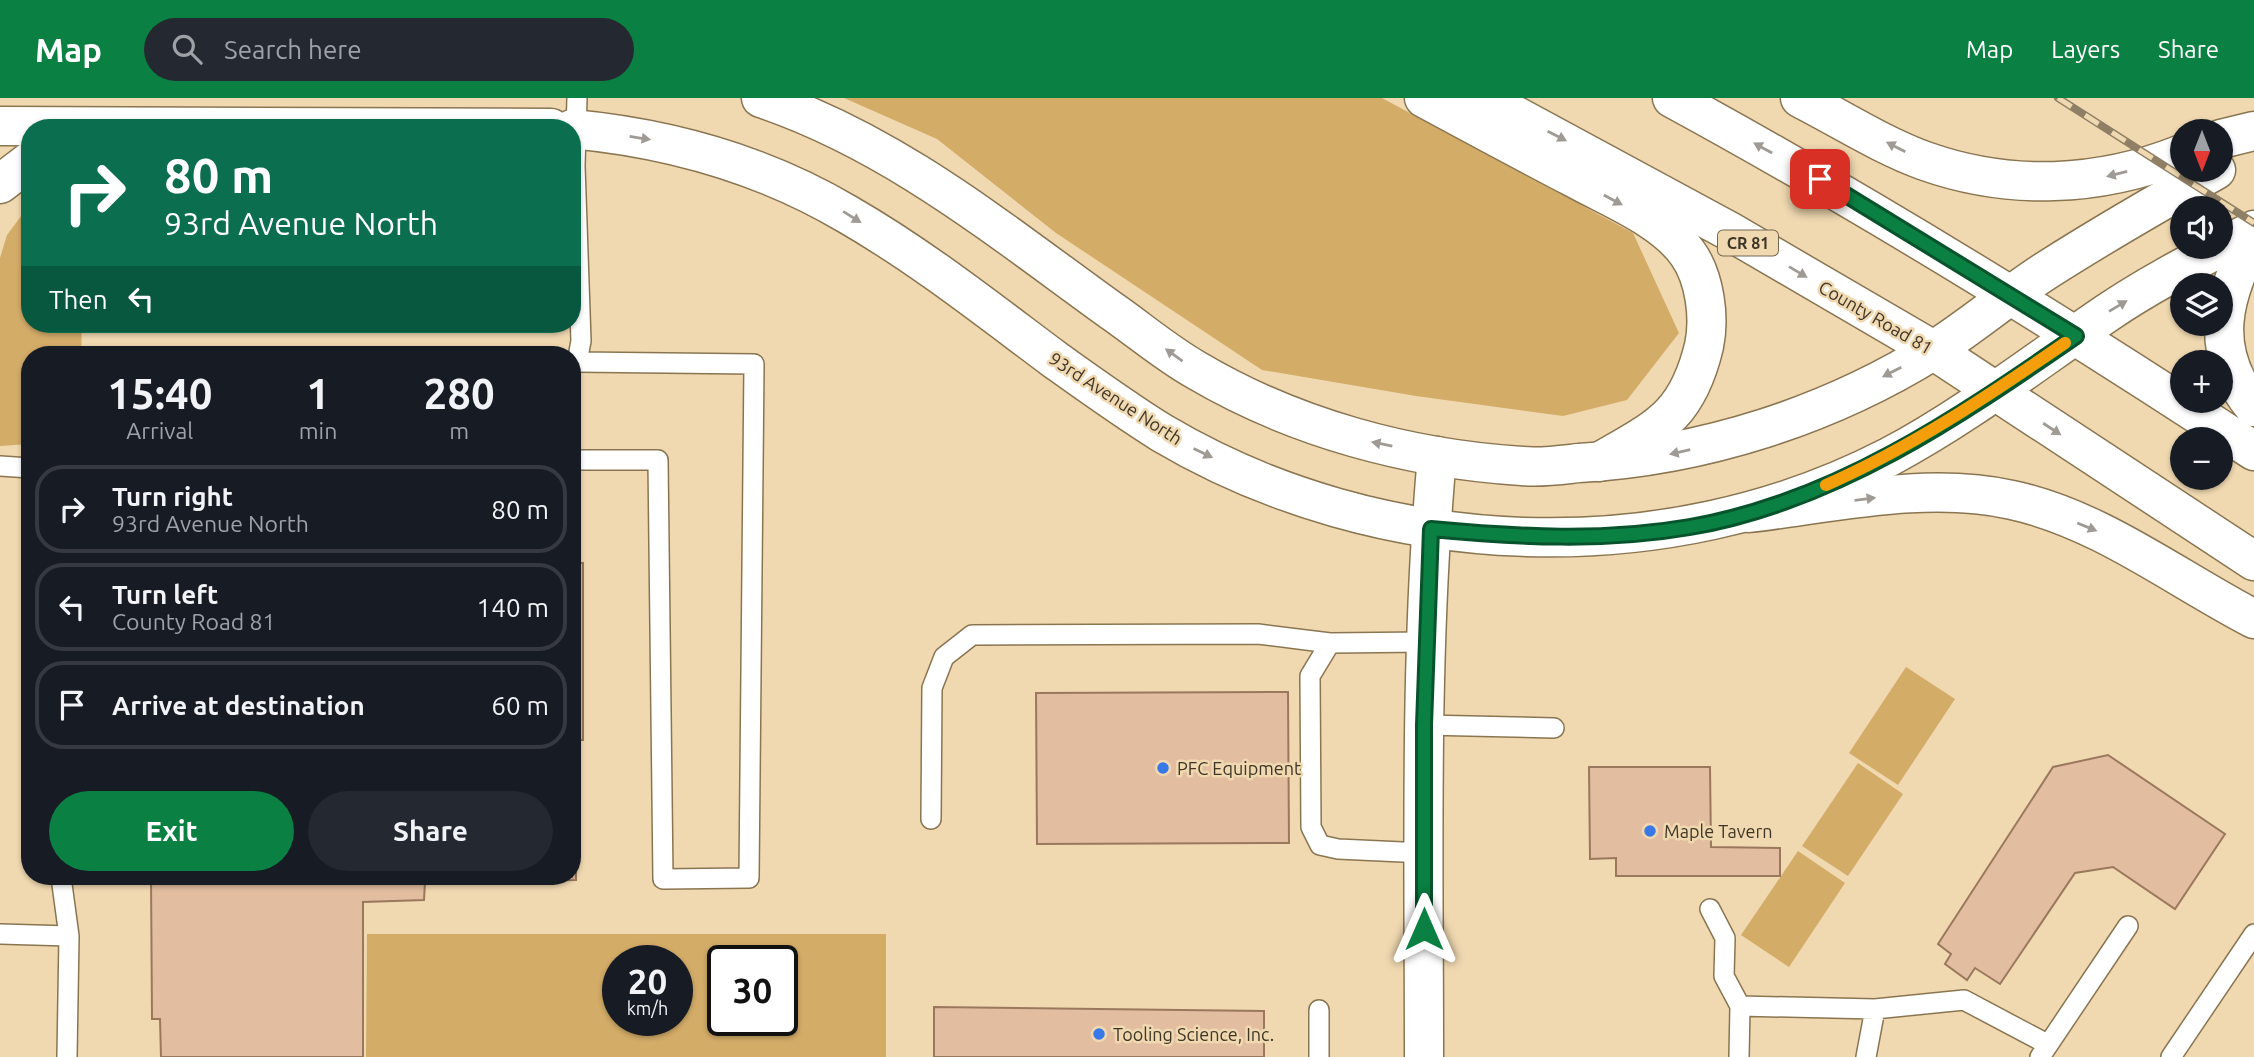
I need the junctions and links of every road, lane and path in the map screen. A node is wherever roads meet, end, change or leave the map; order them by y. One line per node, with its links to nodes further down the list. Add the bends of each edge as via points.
1 (761, 98): 26 (main road, one-way to 1, via 1349,438 1260,403 1194,369 896,159 834,127)
2 (1423, 98): 28 (main road, one-way to 28, via 1653,221 1688,254 1704,291 1706,335 1697,375 1675,413)
3 (1483, 98): 21 (main road, County Road 81 / CR 81, one-way to 21, via 1729,231)
4 (1672, 98): 19 (main road, one-way to 4, via 1820,179)
5 (1800, 98): 12 (main road, one-way to 5, via 2098,178 2021,183 1978,177 1923,160)
6 (581, 124): 32 (main road, 93rd Avenue North, one-way to 32, via 748,167 845,212 923,262 1164,434 1258,480 1349,511)
7 (0, 126): 8 (main road, 93rd Avenue North)
8 (21, 126)
9 (2254, 131): 10 (main road)
10 (2233, 136)
11 (2254, 148): 13 (main road)
12 (2170, 157)
13 (2233, 160)
14 (21, 168): 16 (main road)
15 (2196, 182): 19 (main road)
16 (0, 184)
17 (2254, 230): 20 (main road, 93rd Avenue North, one-way to 17, via 2110,311)
18 (2254, 236): 24 (main road, via 2235,271 2224,306 2223,328 2228,360 2241,391)
19 (2011, 295): 20 (main road); 21 (main road)
20 (2076, 336): 23 (main road, 93rd Avenue North); 25 (main road)
21 (1933, 350): 23 (main road, County Road 81 / CR 81); 28 (main road, one-way to 28, via 1796,417 1725,441 1671,454)
22 (581, 362): 27 (lane, via 754,364 749,878 663,879 658,460)
23 (1994, 392): 31 (main road, 93rd Avenue North, via 1888,457); 33 (main road, County Road 81 / CR 81, one-way to 33)
24 (2254, 407)
25 (2254, 451)
26 (1437, 456): 28 (main road, via 1525,467); 32 (main road)
27 (581, 460)
28 (1599, 462)
29 (0, 467): 30 (lane)
30 (21, 468)
31 (1749, 513): 32 (main road, 93rd Avenue North, via 1689,527 1600,537 1516,537); 34 (main road, one-way to 34, via 1952,492 2013,500 2092,528)
32 (1431, 529): 35 (main road)
33 (2254, 561)
34 (2254, 619)
35 (1426, 642): 36 (lane); 37 (main road)
36 (1330, 643): 39 (lane, via 1258,634 972,635 944,657 932,688); 40 (lane, via 1310,676 1311,827 1320,845)
37 (1424, 725): 38 (lane); 40 (main road)
38 (1554, 728)
39 (931, 819)
40 (1424, 853): 53 (main road)
41 (62, 885): 46 (lane)
42 (1710, 909): 47 (lane, via 1725,938 1724,976)
43 (2128, 926): 50 (lane)
44 (0, 934): 46 (lane)
45 (2254, 934): 56 (lane)
46 (69, 936): 51 (lane)
47 (1740, 1006): 48 (lane); 54 (lane)
48 (1875, 1009): 50 (lane, via 1964,1000); 55 (lane)
49 (1319, 1010): 52 (lane)
50 (2043, 1050)
51 (67, 1057)
52 (1319, 1057)
53 (1424, 1057)
54 (1739, 1057)
55 (1866, 1057)
56 (2171, 1057)

